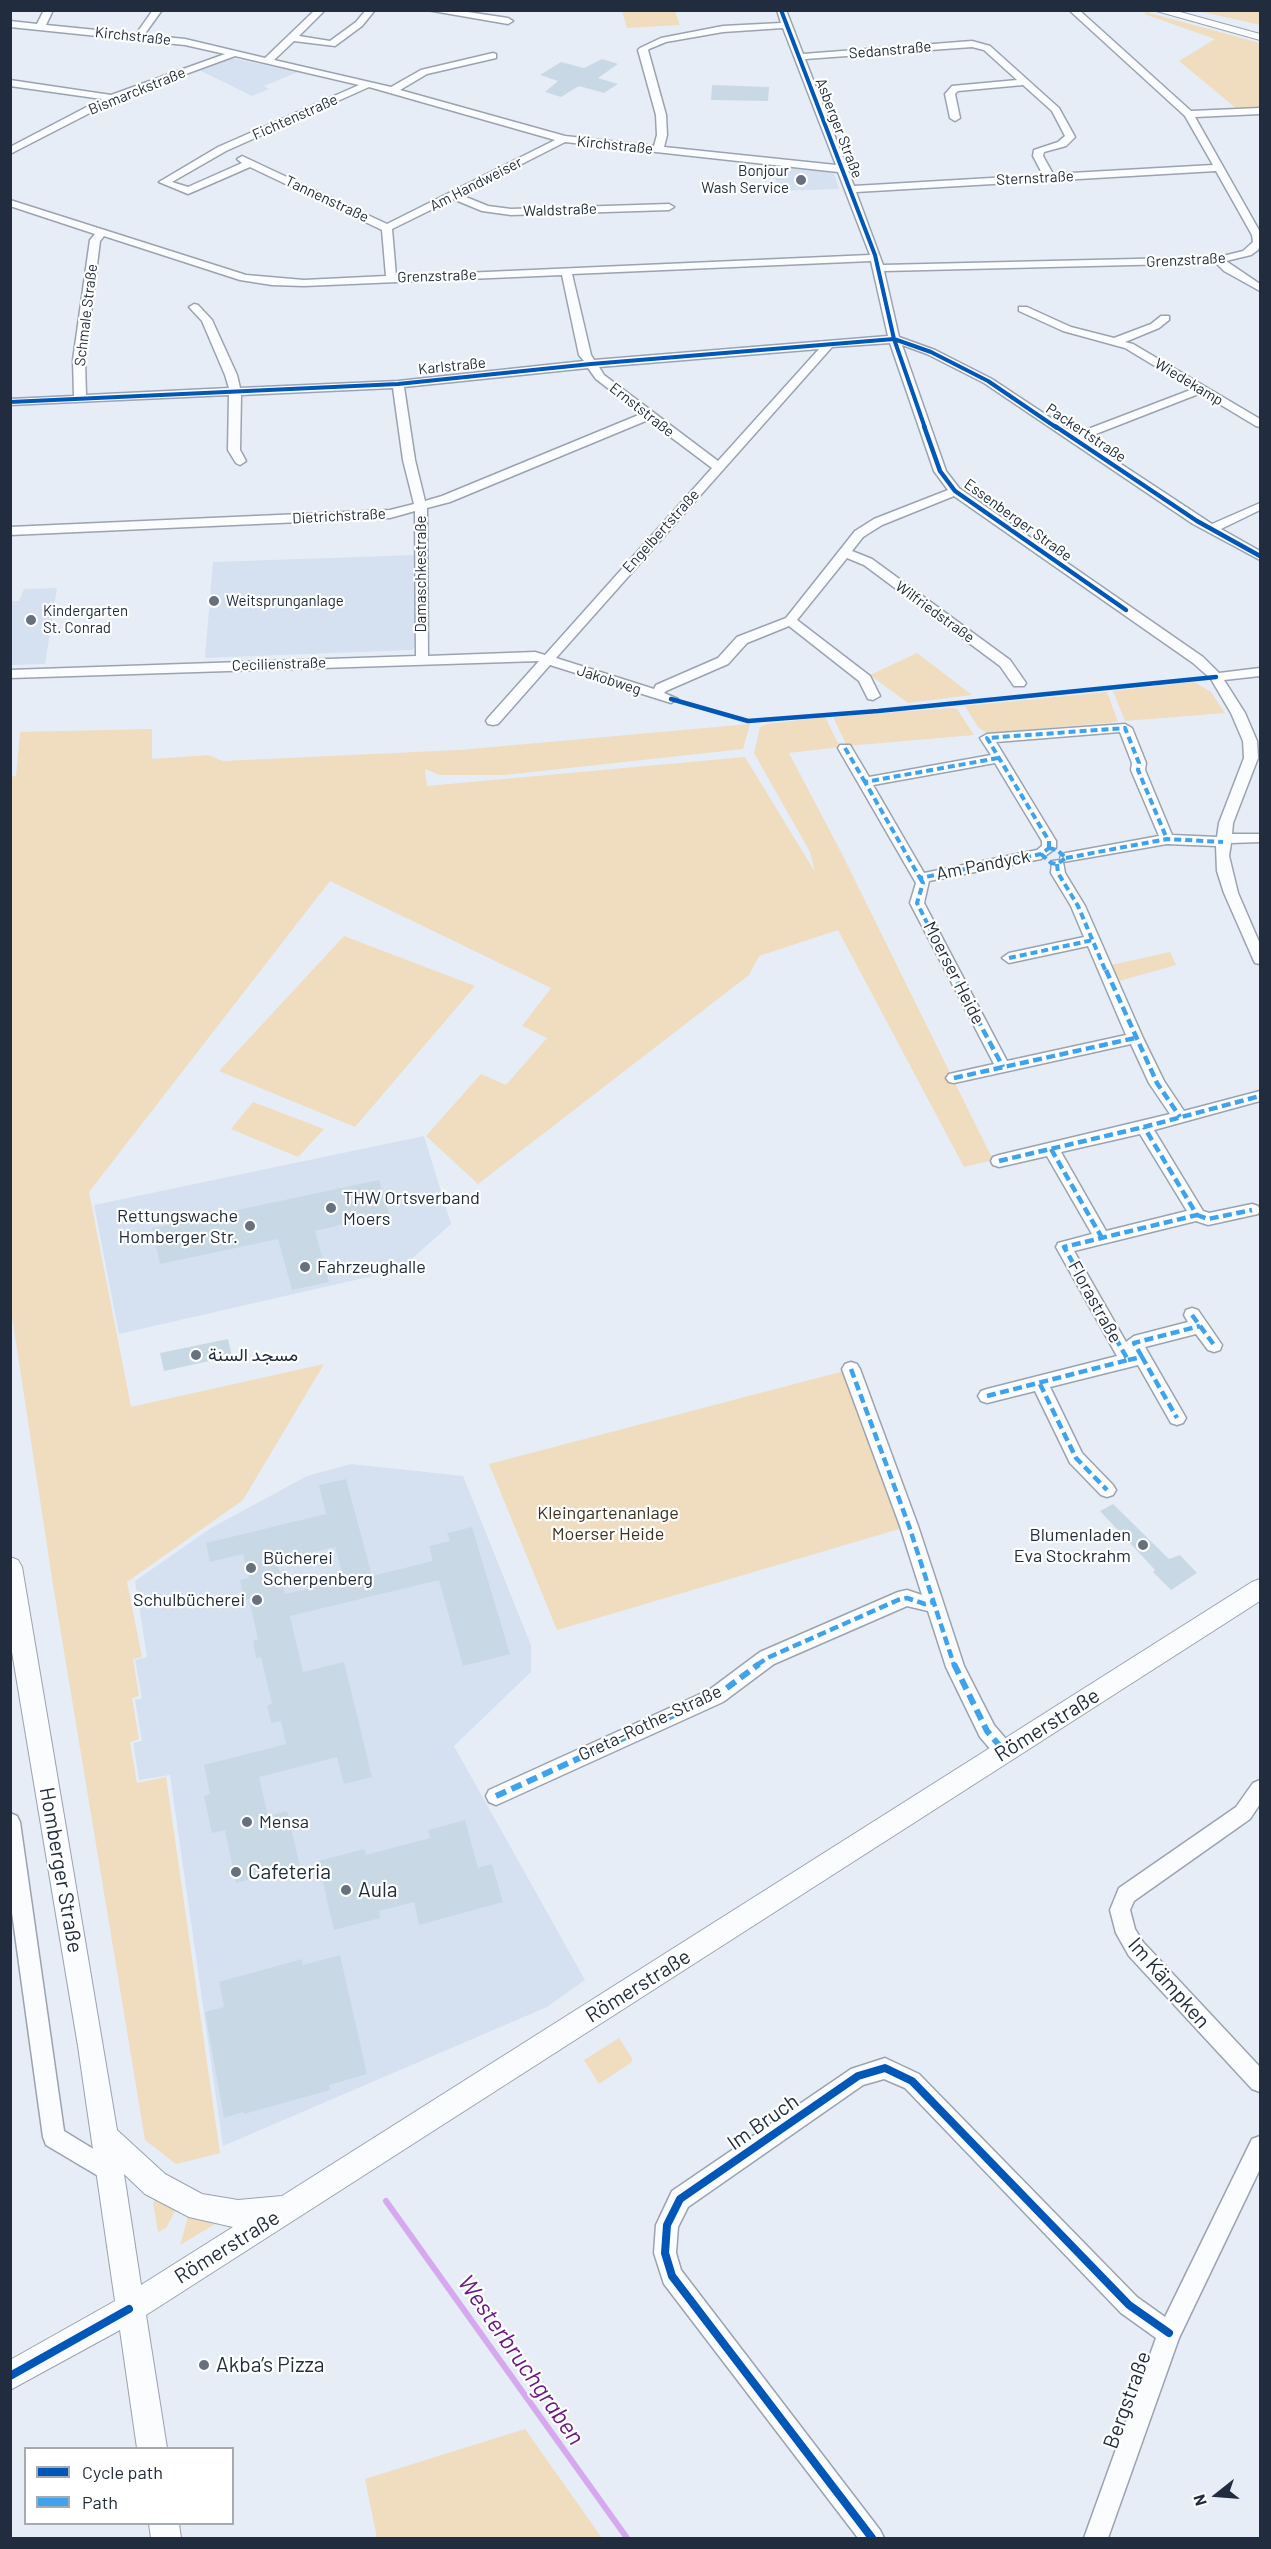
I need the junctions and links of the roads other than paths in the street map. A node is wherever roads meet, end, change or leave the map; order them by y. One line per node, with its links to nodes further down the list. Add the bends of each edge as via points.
1 (49, 10): 12 (street)
2 (158, 10): 13 (street)
3 (321, 10): 15 (street)
4 (372, 10): 15 (street, via 332,44)
5 (431, 10): 9 (street)
6 (782, 10): 11 (street, Asberger Straße)
7 (1073, 10): 26 (street, Grenzstraße)
8 (1158, 10): 14 (main road)
9 (508, 21)
10 (10, 24): 12 (street, Kirchstraße)
11 (787, 25): 18 (street, Asberger Straße); 30 (street, via 723,28 646,46 643,50 662,115)
12 (41, 27): 13 (street, Kirchstraße)
13 (139, 36): 16 (street, Kirchstraße)
14 (1260, 37)
15 (293, 38): 19 (street)
16 (233, 54): 19 (street, Kirchstraße); 24 (street, Bismarckstraße)
17 (493, 56): 23 (street, via 424,72)
18 (799, 57): 20 (street, Sedanstraße, via 981,45); 34 (street, Asberger Straße)
19 (267, 61): 22 (street, Kirchstraße)
20 (1027, 82): 27 (street, via 956,88 950,94); 35 (street, via 1056,110 1070,137 1062,144 1039,150 1038,156)
21 (10, 83): 24 (street)
22 (368, 84): 23 (street, Kirchstraße); 29 (street, Fichtenstraße)
23 (393, 90): 28 (street, Kirchstraße)
24 (112, 98): 31 (street, Bismarckstraße)
25 (1260, 111): 26 (street)
26 (1189, 114): 33 (street, Grenzstraße)
27 (955, 118)
28 (564, 140): 30 (street, Kirchstraße); 37 (street, Am Handweiser)
29 (222, 149): 32 (street, Tannenstraße); 32 (street, Fichtenstraße, via 164,182 189,191)
30 (658, 149): 34 (street, Kirchstraße)
31 (10, 151)
32 (250, 163): 40 (street, Tannenstraße)
33 (1219, 168): 35 (street, Sternstraße); 43 (street, Grenzstraße, via 1258,242 1247,253)
34 (842, 169): 36 (street, Asberger Straße)
35 (1049, 176): 36 (street, Sternstraße)
36 (850, 189): 42 (street, Asberger Straße)
37 (455, 196): 39 (street, Waldstraße, via 486,209 511,212); 40 (street, Am Handweiser)
38 (10, 203): 41 (street, Grenzstraße)
39 (669, 207)
40 (387, 228): 45 (street, Tannenstraße)
41 (100, 233): 45 (street, Grenzstraße, via 244,278 304,283); 57 (street, Schmale Straße, via 95,240 79,360)
42 (877, 260): 43 (street, Grenzstraße); 44 (street, Grenzstraße); 50 (street, Essenberger Straße)
43 (1219, 261): 46 (street)
44 (566, 270): 45 (street, Grenzstraße); 53 (street, Ernststraße, via 585,355)
45 (391, 278)
46 (1260, 288)
47 (194, 307): 56 (street, via 207,320)
48 (1023, 309): 51 (street, Wiedekamp, via 1067,329)
49 (1165, 318): 51 (street)
50 (894, 339): 52 (street, Karlstraße); 61 (street, Packertstraße, via 931,352 988,381); 64 (street, Essenberger Straße, via 940,471)
51 (1118, 341): 55 (street, Wiedekamp)
52 (830, 343): 53 (street, Karlstraße); 63 (street, Engelbertstraße)
53 (591, 364): 54 (street, Karlstraße); 59 (street, Ernststraße, via 600,377)
54 (398, 384): 56 (street, Karlstraße); 66 (street, Damaschkestraße, via 409,460)
55 (1202, 389): 60 (street, Wiedekamp); 61 (street)
56 (235, 392): 57 (street, Karlstraße); 62 (street, via 234,450)
57 (80, 398): 58 (street, Karlstraße)
58 (10, 402)
59 (649, 415): 63 (street, Ernststraße); 66 (street, Dietrichstraße)
60 (1260, 424)
61 (1074, 439): 67 (street, Packertstraße)
62 (240, 461)
63 (718, 466): 73 (street, Engelbertstraße)
64 (955, 491): 69 (street, via 878,522 859,534); 76 (street, Essenberger Straße, via 1191,655)
65 (1260, 506): 67 (street)
66 (421, 507): 68 (street, Dietrichstraße, via 390,514); 72 (street, Damaschkestraße)
67 (1212, 529): 70 (street, Packertstraße)
68 (10, 531)
69 (843, 552): 71 (street); 77 (street, Wilfriedstraße, via 867,562 1005,663)
70 (1260, 556)
71 (790, 621): 78 (street, via 742,640 723,661 661,688); 79 (street, via 865,680)
72 (422, 659): 73 (street, Cecilienstraße); 75 (street, Cecilienstraße)
73 (547, 659): 78 (street, Jakobweg); 81 (street, Engelbertstraße)
74 (1260, 672): 76 (street)
75 (10, 674)
76 (1216, 677): 87 (street, Essenberger Straße, via 1238,712 1252,749)
77 (1019, 683)
78 (656, 695): 80 (street, Jakobweg)
79 (873, 696)
80 (671, 699)
81 (493, 721)
82 (845, 748): 84 (street, Am Pandyck)
83 (998, 758): 84 (street); 86 (street, Am Pandyck, via 987,738 1125,728); 88 (street, Am Pandyck, via 1049,841)
84 (865, 782): 90 (street, Am Pandyck)
85 (1260, 838): 87 (street)
86 (1167, 839): 87 (street); 89 (street)
87 (1223, 841): 93 (street, Essenberger Straße, via 1227,881)
88 (1045, 851): 89 (street, via 1051,863); 90 (street, Am Pandyck)
89 (1061, 861): 91 (street, via 1058,873)
90 (920, 878): 95 (street, Moerser Heide, via 923,883 917,903)
91 (1093, 940): 92 (street); 94 (street)
92 (1009, 958)
93 (1260, 959)
94 (1135, 1038): 95 (street); 98 (street, via 1157,1083)
95 (1003, 1067): 96 (street)
96 (954, 1078)
97 (1260, 1096): 98 (street)
98 (1180, 1117): 99 (street)
99 (1144, 1127): 100 (street); 103 (street)
100 (1051, 1149): 101 (street); 104 (street)
101 (999, 1161)
102 (1252, 1210): 103 (street, Florastraße, via 1208,1219)
103 (1197, 1215): 104 (street, Florastraße)
104 (1102, 1238): 106 (street, Florastraße, via 1064,1247)
105 (1214, 1345): 106 (street, Florastraße, via 1196,1320 1134,1343)
106 (1135, 1359): 108 (street, Florastraße); 110 (street, Florastraße)
107 (851, 1369): 114 (street)
108 (1040, 1384): 109 (street, Florastraße); 111 (street, via 1076,1458)
109 (987, 1396)
110 (1177, 1418)
111 (1107, 1490)
112 (10, 1567): 120 (main road, Homberger Straße)
113 (1260, 1589): 115 (main road, Römerstraße)
114 (933, 1602): 115 (street, via 955,1667 987,1731); 117 (street, Greta-Rothe-Straße, via 898,1600 789,1648 767,1658 716,1696)
115 (1005, 1752): 123 (main road, Römerstraße)
116 (1260, 1789): 119 (street, Im Kämpken, via 1243,1813 1126,1895 1120,1910 1126,1933 1136,1948)
117 (496, 1796)
118 (10, 1822): 122 (street, via 54,2137)
119 (1260, 2082)
120 (105, 2137): 122 (main road, Homberger Straße); 123 (main road, via 155,2184 199,2207 238,2214)
121 (1260, 2147): 125 (street, Bergstraße)
122 (110, 2172): 124 (main road, Homberger Straße)
123 (292, 2206): 124 (main road, Römerstraße)
124 (129, 2309): 126 (main road, Römerstraße); 127 (main road, Homberger Straße)
125 (1169, 2333): 128 (street, Im Bruch, via 1129,2305 912,2081 885,2068 858,2076 681,2199 667,2225 665,2253 672,2276); 129 (street, Bergstraße)
126 (10, 2376)
127 (152, 2447)
128 (872, 2538)
129 (1096, 2538)

